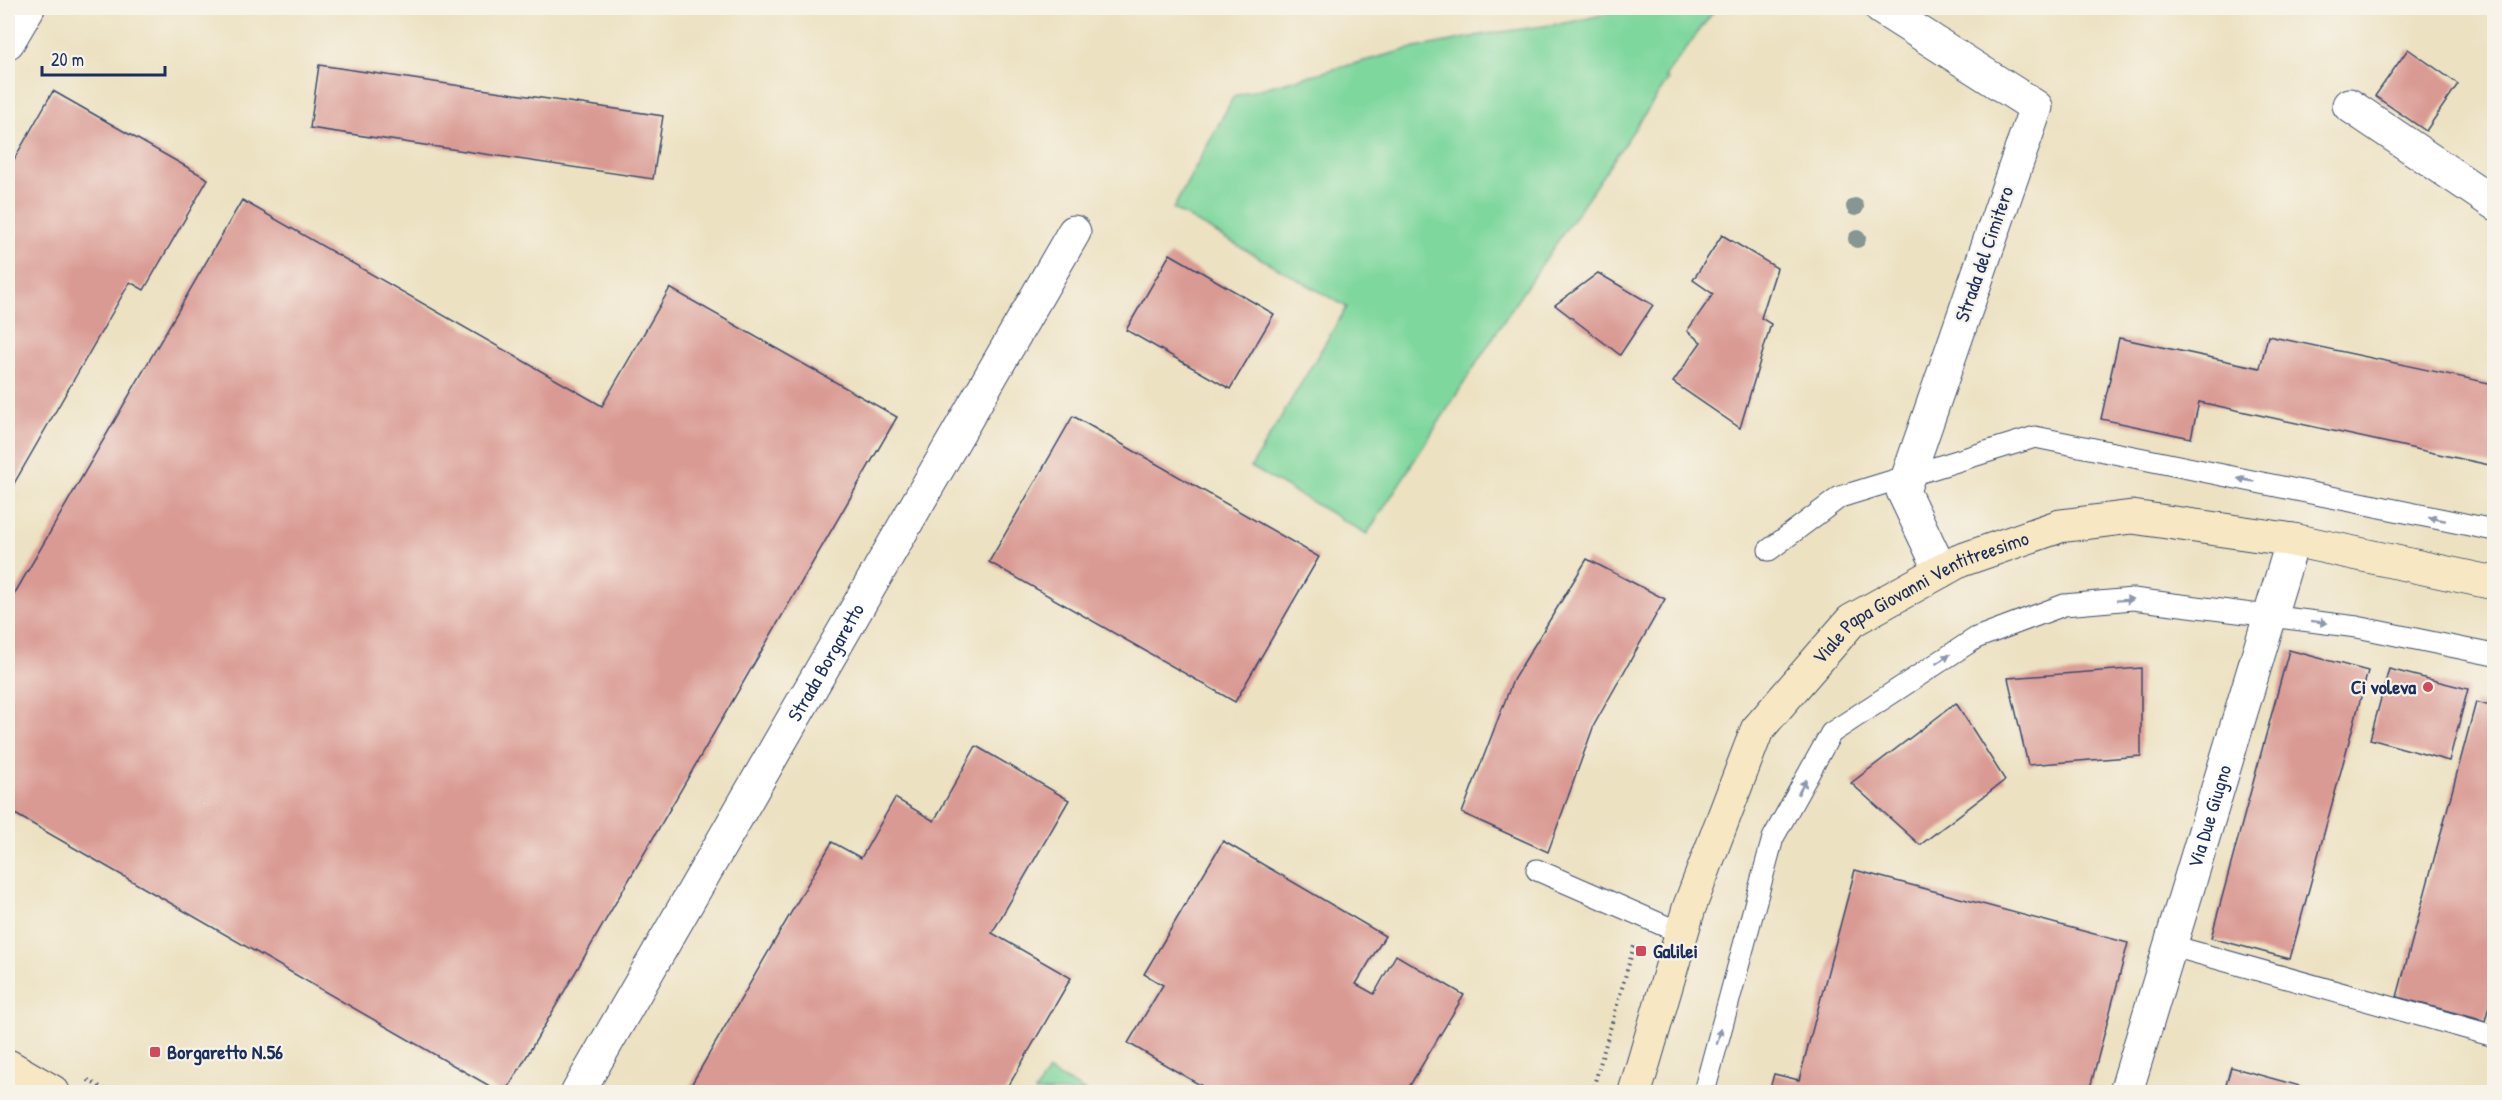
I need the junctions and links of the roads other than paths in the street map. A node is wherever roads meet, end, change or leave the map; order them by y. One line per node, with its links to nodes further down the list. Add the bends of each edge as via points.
1 (28, 8): 3 (street)
2 (1881, 8): 7 (street, Strada del Cimitero, via 2036,106)
3 (8, 42)
4 (2349, 105): 5 (street)
5 (2494, 203)
6 (1074, 232): 21 (street, Strada Borgaretto)
7 (1907, 475): 8 (lane, one-way to 7, via 2035,437); 10 (lane, via 1840,496); 11 (street, Strada del Cimitero, via 1903,491)
8 (2494, 530)
9 (2293, 540): 11 (street, Viale Papa Giovanni Ventitreesimo, via 2132,517 2060,526); 12 (street, Viale Papa Giovanni Ventitreesimo); 13 (street, Via Due Giugno)
10 (1769, 550)
11 (1941, 571): 16 (street, Viale Papa Giovanni Ventitreesimo, via 1851,621 1757,730)
12 (2494, 583)
13 (2270, 616): 14 (lane, one-way to 14, via 2357,627); 17 (street, Via Due Giugno); 23 (lane, one-way to 13, via 1773,838 1832,733 1976,638 2064,605 2133,599)
14 (2494, 656)
15 (1537, 870): 16 (lane)
16 (1682, 933): 22 (street, Viale Papa Giovanni Ventitreesimo)
17 (2169, 945): 18 (lane); 24 (street, Via Due Giugno)
18 (2494, 1036)
19 (8, 1065): 20 (street)
20 (54, 1092)
21 (578, 1092)
22 (1635, 1092)
23 (1704, 1092)
24 (2126, 1092)

